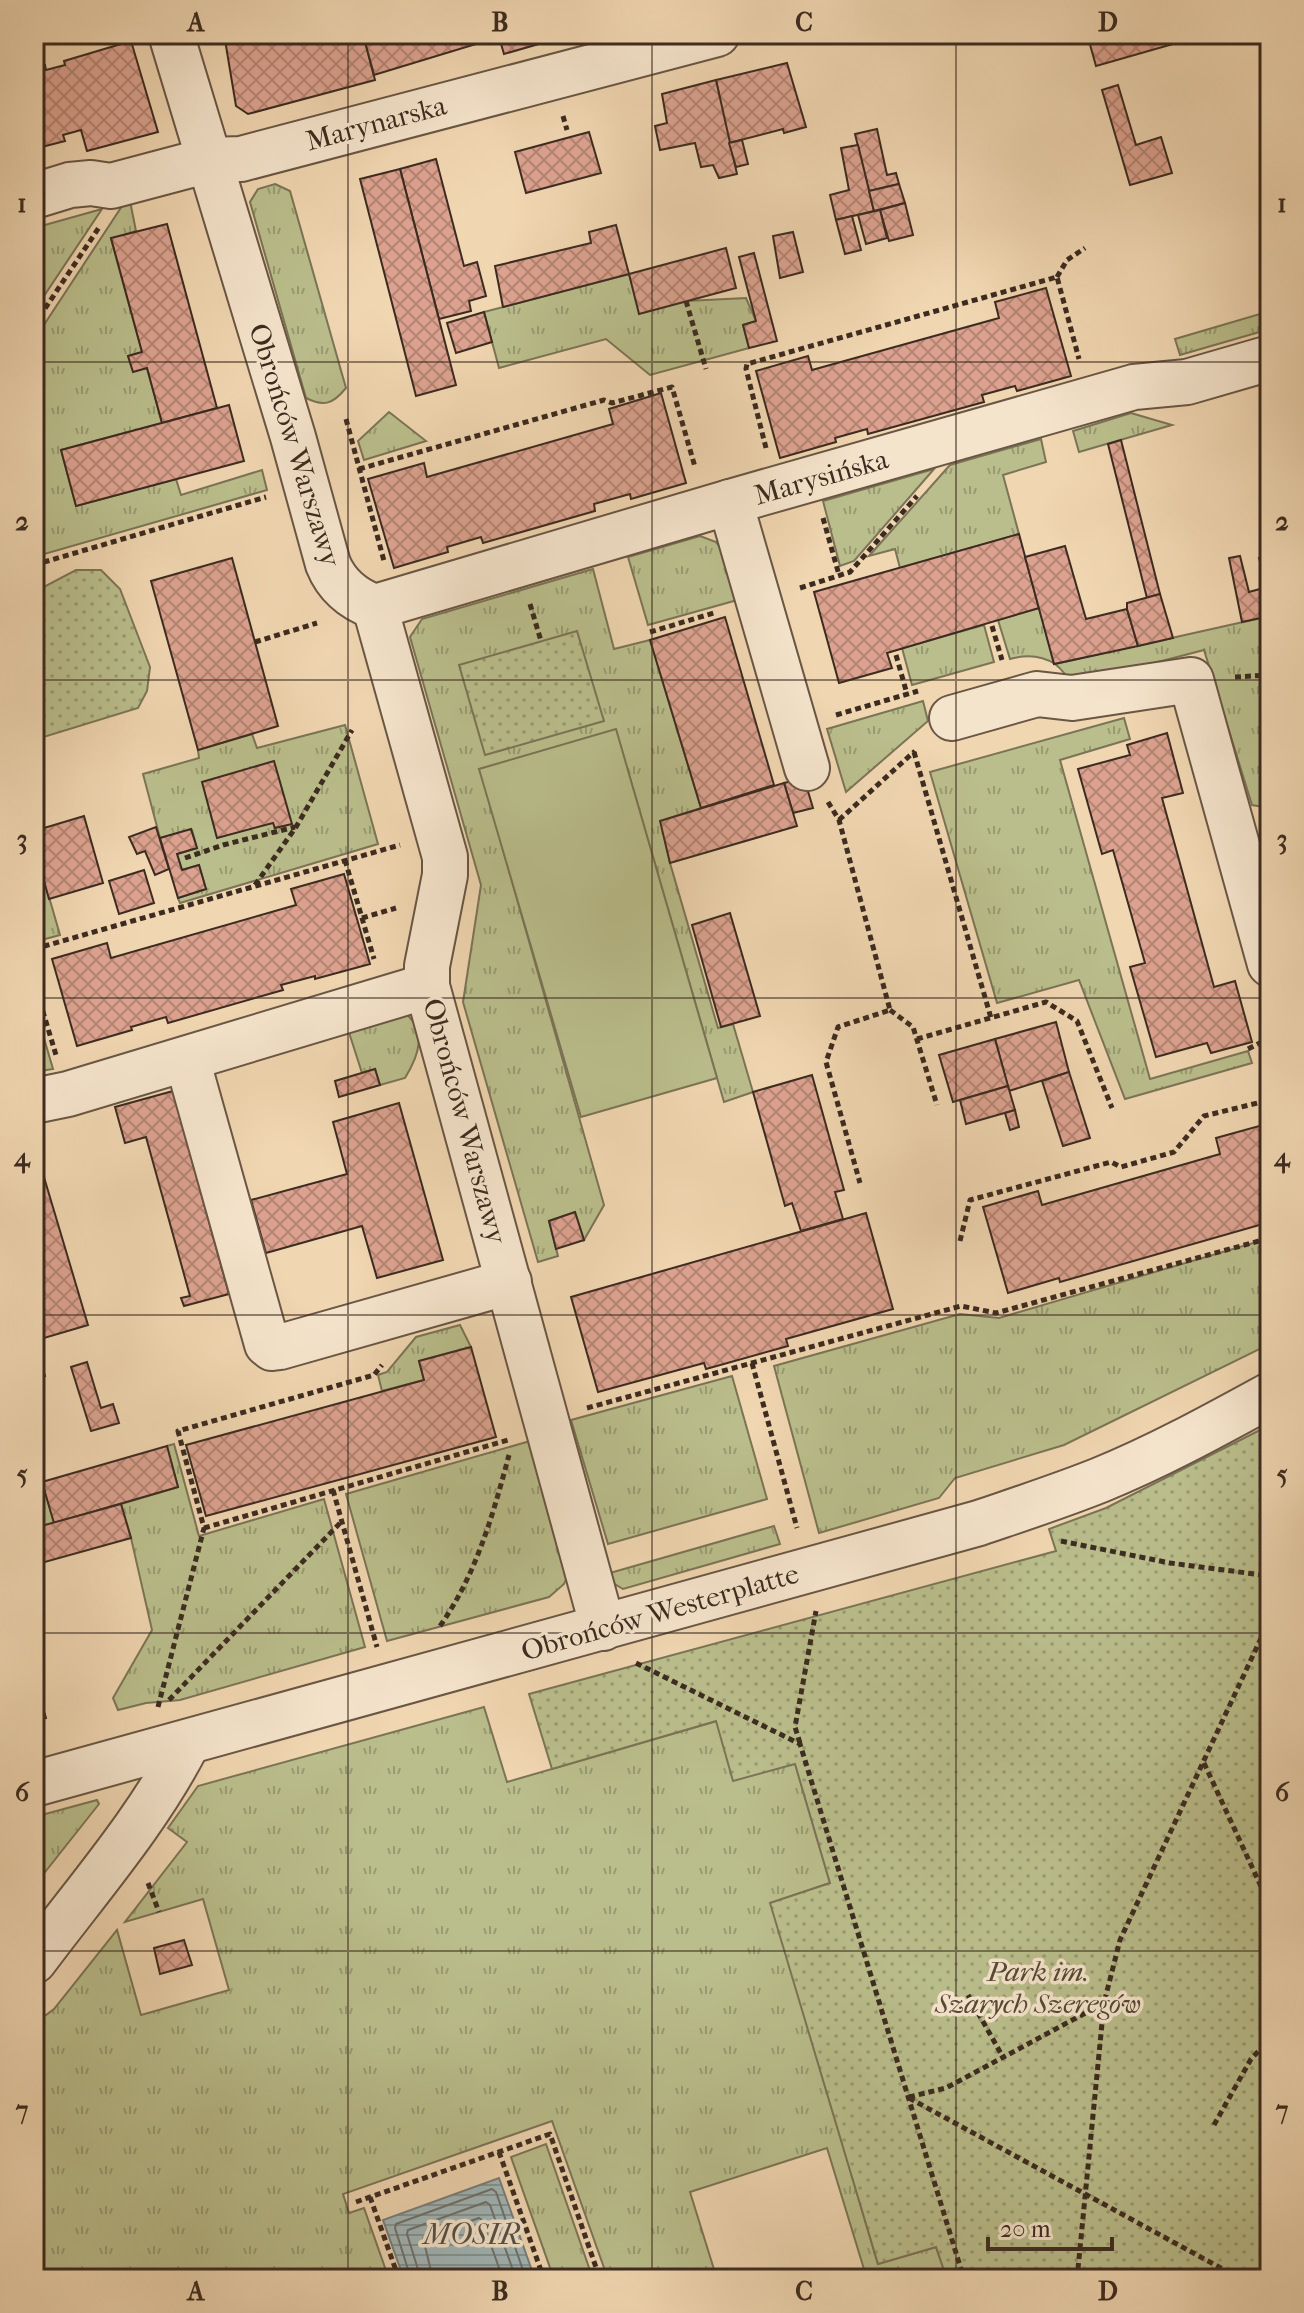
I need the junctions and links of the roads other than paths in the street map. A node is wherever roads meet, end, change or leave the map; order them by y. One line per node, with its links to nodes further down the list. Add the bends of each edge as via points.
1 (171, 34): 3 (street, Obrońców Warszawy)
2 (717, 34): 3 (street, Marynarska, via 241,159)
3 (209, 160): 4 (street, Marynarska, via 111,186 70,185); 7 (street, Obrońców Warszawy, via 333,578 357,600)
4 (34, 196)
5 (1270, 358): 6 (street, Marysińska, via 1187,382 1134,387)
6 (730, 502): 7 (street, Marysińska); 9 (street)
7 (381, 591): 11 (street, Obrońców Warszawy, via 447,866)
8 (936, 704): 10 (street, via 1037,694 1072,698 1191,680)
9 (807, 768)
10 (1270, 964)
11 (427, 986): 12 (street); 14 (street, Obrońców Warszawy)
12 (187, 1059): 13 (street); 14 (street, via 272,1348)
13 (34, 1101)
14 (509, 1282): 16 (street, Obrońców Warszawy)
15 (1270, 1395): 16 (street, Obrońców Westerplatte, via 1103,1479 813,1586)
16 (603, 1628): 17 (street, Obrońców Westerplatte)
17 (188, 1742): 18 (street, Obrońców Westerplatte); 19 (street, via 149,1809)
18 (34, 1784)
19 (34, 1961)

